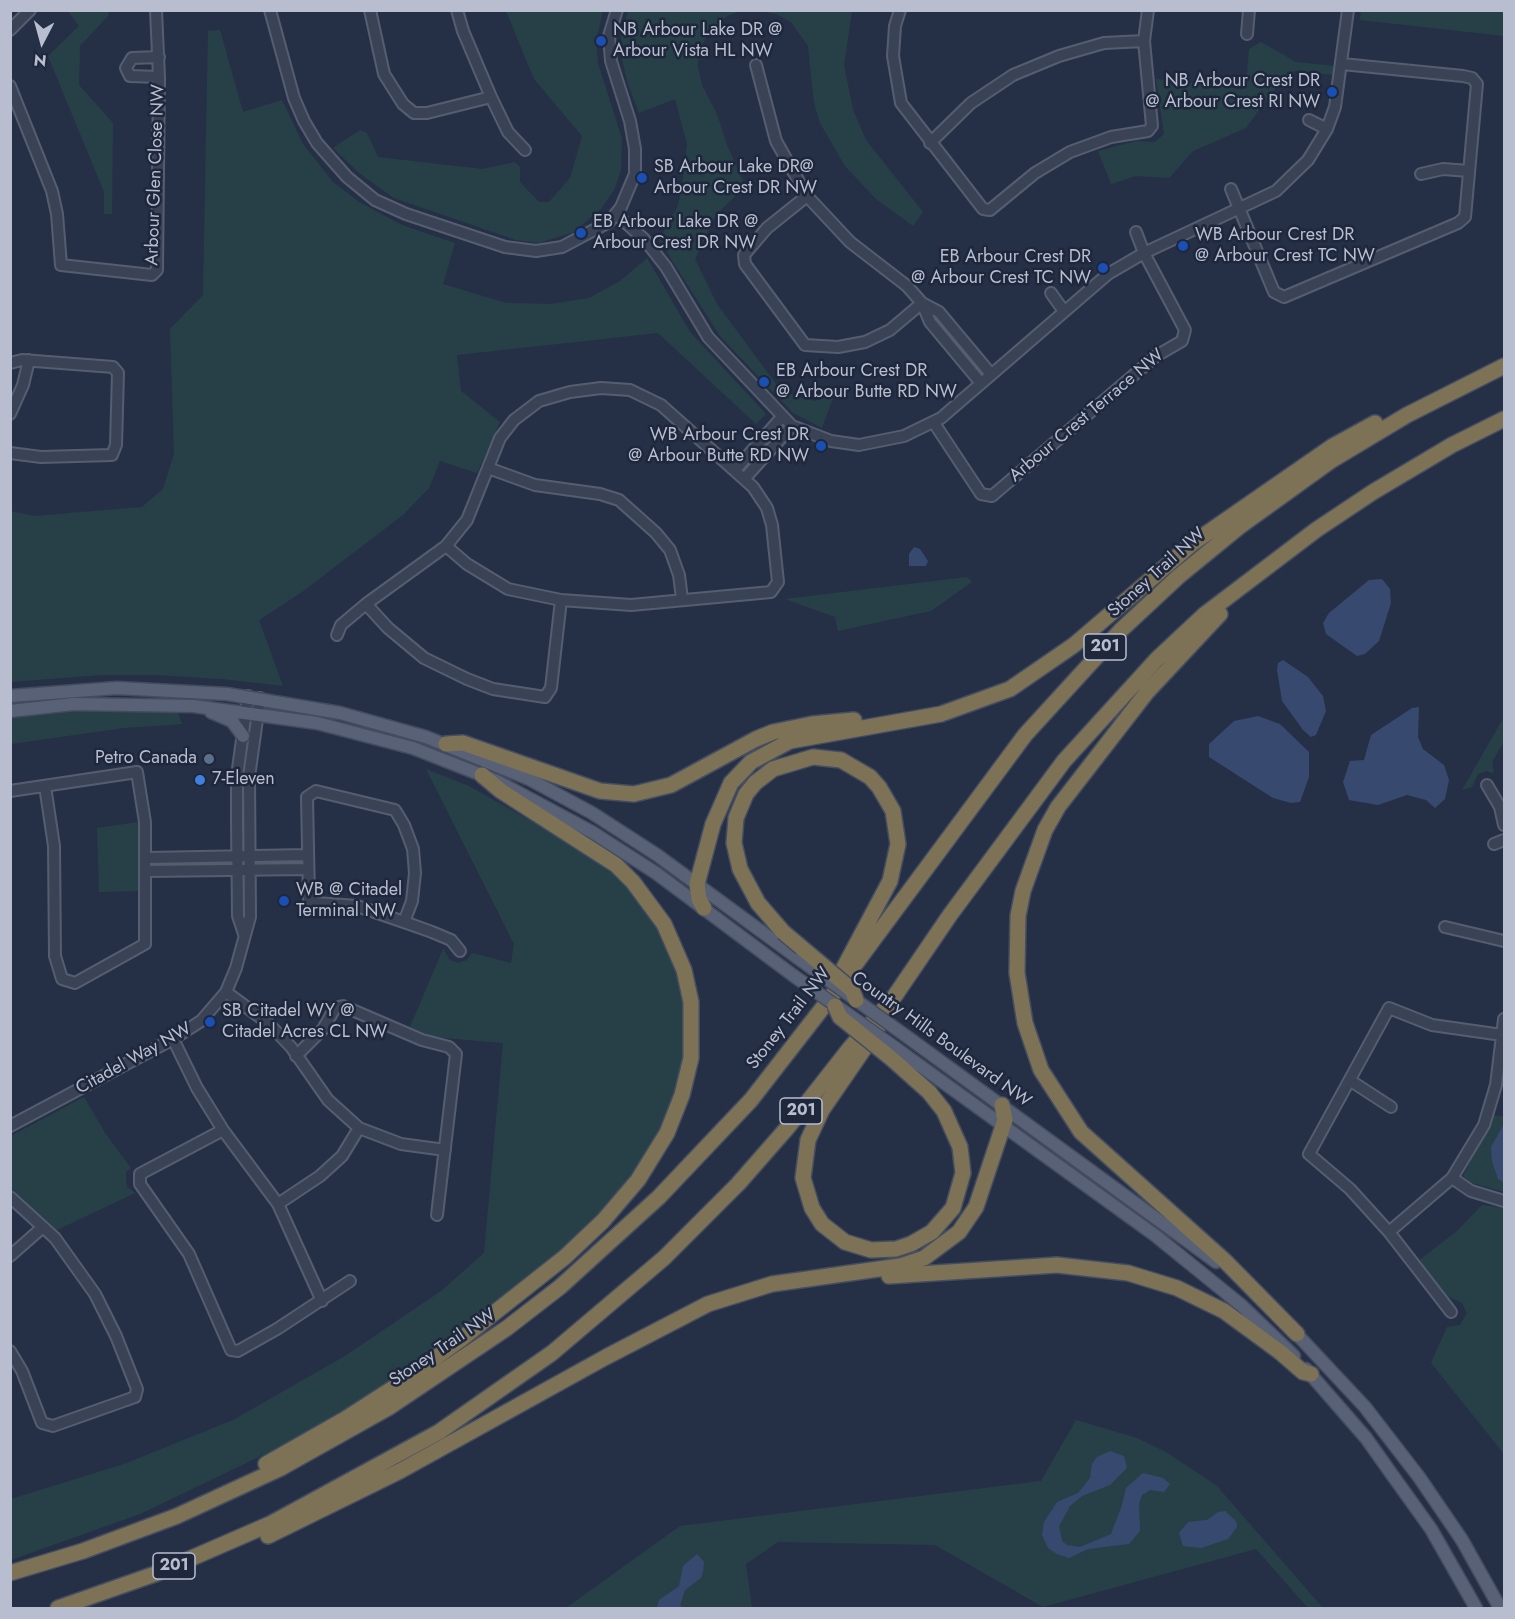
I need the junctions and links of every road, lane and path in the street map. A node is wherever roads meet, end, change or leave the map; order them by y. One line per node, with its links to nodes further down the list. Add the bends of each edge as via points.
1 (30, 10): 11 (street)
2 (156, 10): 14 (street, Arbour Glen Close NW)
3 (270, 10): 29 (street, via 304,121 331,161 375,200 425,222 506,247 536,251 562,247)
4 (370, 10): 19 (street, via 384,74 403,104 414,113)
5 (458, 10): 19 (street, via 463,32)
6 (617, 10): 29 (street, via 609,36 611,61 635,149 635,174)
7 (900, 10): 22 (street, via 893,56 901,103)
8 (1148, 10): 13 (street)
9 (1249, 10): 12 (street)
10 (1348, 10): 15 (street)
11 (10, 30)
12 (1247, 34)
13 (1144, 41): 22 (street, via 1104,43 1013,75 971,103); 22 (street, via 1152,126 1148,131 1111,137 1070,152 1035,173 990,210 982,209)
14 (159, 57): 17 (street, Arbour Glen Close NW); 17 (street, via 132,58 126,68 130,76)
15 (1342, 64): 21 (street); 24 (street, via 1472,78 1477,84 1477,97)
16 (756, 65): 27 (street, via 776,141)
17 (159, 77): 18 (street, Arbour Glen Close NW, via 157,270 147,276 61,265 52,191)
18 (10, 86)
19 (491, 97): 23 (street, via 508,132)
20 (1309, 120): 21 (street)
21 (1327, 129): 28 (street, via 1308,160 1276,191)
22 (930, 143)
23 (525, 150)
24 (1469, 171): 25 (street, via 1443,169); 28 (street, via 1465,217 1458,223 1290,296 1274,292)
25 (1421, 174)
26 (1230, 189): 28 (street)
27 (807, 196): 33 (street, via 850,242 889,269); 33 (street, via 767,228 744,255 745,264 805,345 838,347 865,342 890,330)
28 (1239, 209): 31 (street)
29 (617, 215): 43 (street, via 644,239 666,267 708,337)
30 (1136, 232): 31 (street)
31 (1144, 253): 34 (street, via 1108,274); 45 (street, Arbour Crest Terrace NW, via 1185,330 1182,341 1156,356 992,496 981,494)
32 (1051, 293): 34 (street)
33 (922, 303): 39 (street, via 939,312); 40 (street, via 930,322)
34 (1063, 310): 39 (street)
35 (10, 352): 36 (street)
36 (26, 360): 37 (street); 42 (street, via 23,385); 47 (street, via 116,369 116,445 112,455 98,457 41,458)
37 (10, 363)
38 (1504, 366): 41 (highway, Stoney Trail NW / 201)
39 (990, 374): 40 (street)
40 (980, 382): 45 (street)
41 (1462, 386): 62 (highway, via 1437,389 1333,446 1193,543 1091,631 1010,689 965,707); 88 (highway, Stoney Trail NW / 201, via 1322,467 1239,527 1121,630 1026,735)
42 (10, 414)
43 (782, 417): 46 (street); 49 (street)
44 (1504, 419): 52 (highway, 201, via 1372,492)
45 (934, 423): 46 (street, via 904,436 859,444 831,441)
46 (792, 426): 50 (street)
47 (10, 453)
48 (488, 468): 49 (street, via 500,438 514,420 539,401 601,388 630,390 661,405); 51 (street, via 466,520); 53 (street, via 535,485 619,500 670,550)
49 (735, 470): 50 (street)
50 (745, 478): 53 (street, via 766,508 772,525 778,582 771,592)
51 (446, 546): 54 (street, via 508,589); 55 (street)
52 (1247, 584): 87 (highway, 201, via 1204,615 1157,659 1064,761); 114 (highway, via 1147,692 1058,807 1045,830 1023,891 1018,916 1017,973 1025,1023 1041,1070 1081,1132 1225,1261)
53 (682, 599): 54 (street, via 631,605)
54 (561, 600): 55 (street, via 550,692 539,697 493,689 444,668 406,644)
55 (366, 604): 56 (street, via 341,625)
56 (337, 636)
57 (10, 696): 58 (main road, Country Hills Boulevard NW, via 117,688)
58 (254, 697): 61 (street, Citadel Way NW); 64 (main road, Country Hills Boulevard NW, via 390,726)
59 (193, 706): 60 (main road, Country Hills Boulevard NW, via 83,704); 61 (main road, Country Hills Boulevard NW); 63 (main road, via 232,721)
60 (10, 711)
61 (252, 713): 63 (street, Citadel Way NW); 65 (main road, Country Hills Boulevard NW, via 378,738); 72 (street, Citadel Way NW)
62 (914, 718): 64 (highway, via 790,727 756,739 671,785 634,794 600,791 463,743); 78 (highway, via 790,741 751,762 731,783 717,812)
63 (243, 736): 71 (street, Citadel Way NW, via 237,776)
64 (446, 744): 78 (main road, Country Hills Boulevard NW, via 529,779 592,813)
65 (482, 775): 79 (main road, Country Hills Boulevard NW, via 556,810); 117 (highway, via 616,865 664,924 684,969 691,1002 691,1058 682,1095 667,1133 638,1180 565,1257 418,1371 246,1476)
66 (1487, 785): 69 (street, via 1500,807)
67 (45, 786): 68 (street); 73 (street, via 137,772); 77 (street, via 54,846 55,956 62,979 75,983 145,944)
68 (10, 791)
69 (1504, 825)
70 (307, 855): 72 (street); 74 (street); 80 (street, via 307,797 316,790 395,810 412,849 415,873 412,901)
71 (236, 857): 72 (street); 73 (street); 75 (street, Citadel Way NW)
72 (250, 857): 76 (street, Citadel Way NW)
73 (147, 858): 77 (street)
74 (307, 869): 76 (street); 80 (street, via 309,899 316,903 357,906)
75 (237, 870): 76 (street); 77 (street); 82 (street, Citadel Way NW, via 238,916)
76 (251, 870): 82 (street, Citadel Way NW, via 250,917)
77 (147, 871)
78 (697, 884): 79 (highway); 86 (main road, Country Hills Boulevard NW, bridge)
79 (704, 908): 88 (main road, Country Hills Boulevard NW, bridge)
80 (404, 922): 84 (street, via 451,940)
81 (1445, 927): 83 (street)
82 (244, 934): 85 (street, Citadel Way NW)
83 (1504, 941)
84 (460, 951)
85 (226, 992): 91 (street, Citadel Way NW, via 201,1021); 93 (street, via 268,1023)
86 (856, 1000): 88 (highway, bridge, via 852,990 783,932 758,903 740,870 734,843 735,818 755,783 773,769 813,757 841,760 870,777 893,811 898,844 890,881 844,962); 95 (main road, Country Hills Boulevard NW, bridge)
87 (892, 1000): 92 (highway, via 888,1014 822,1110 804,1159 806,1194 822,1224 845,1242 871,1250 896,1249 932,1232 953,1208 963,1173 960,1147 944,1111); 119 (highway, 201, via 789,1127 730,1192 655,1266 512,1383 439,1432 270,1524 155,1574)
88 (833, 1002): 92 (highway, bridge, via 840,1017); 117 (highway, Stoney Trail NW / 201, via 689,1167 560,1287 507,1328 388,1408)
89 (1504, 1019): 90 (street)
90 (1502, 1035): 94 (street, via 1432,1025 1389,1008); 102 (street, via 1496,1086 1484,1125)
91 (173, 1039): 98 (street, Citadel Way NW); 100 (street)
92 (894, 1054): 97 (main road, Country Hills Boulevard NW)
93 (296, 1056): 99 (street, via 328,1100); 101 (street, via 323,1029 336,1008 343,1006 422,1040 449,1047 456,1054)
94 (1352, 1081): 96 (street); 108 (street, via 1309,1154 1350,1189)
95 (1002, 1105): 97 (highway); 114 (main road, Country Hills Boulevard NW, via 1212,1258)
96 (1391, 1107)
97 (1003, 1124): 110 (highway, via 976,1207 959,1232 911,1263); 116 (main road, Country Hills Boulevard NW, via 1156,1236 1278,1339)
98 (10, 1126)
99 (359, 1128): 101 (street, via 400,1144); 105 (street, via 335,1163)
100 (223, 1130): 105 (street); 112 (street, via 140,1174 140,1184 189,1254 231,1350 238,1352)
101 (445, 1150): 106 (street)
102 (1452, 1178): 104 (street, via 1471,1191); 108 (street)
103 (10, 1197): 107 (street)
104 (1504, 1201)
105 (278, 1204): 112 (street)
106 (437, 1215)
107 (43, 1227): 109 (street); 115 (street, via 94,1294 133,1378 135,1397 53,1426 42,1423)
108 (1389, 1232): 113 (street)
109 (10, 1256)
110 (842, 1275): 116 (highway, via 863,1279 1057,1265 1128,1273 1177,1288 1224,1311 1303,1372); 120 (highway, via 772,1284 708,1304 338,1503 200,1565)
111 (350, 1281): 112 (street)
112 (322, 1301)
113 (1451, 1312)
114 (1297, 1334): 122 (main road, Country Hills Boulevard NW, via 1365,1407 1419,1477 1462,1540)
115 (10, 1351)
116 (1311, 1374): 121 (main road, Country Hills Boulevard NW, via 1366,1438 1431,1529)
117 (234, 1491): 118 (highway, Stoney Trail NW / 201, via 93,1547)
118 (10, 1573)
119 (58, 1608)
120 (79, 1608)
121 (1476, 1608)
122 (1500, 1608)

